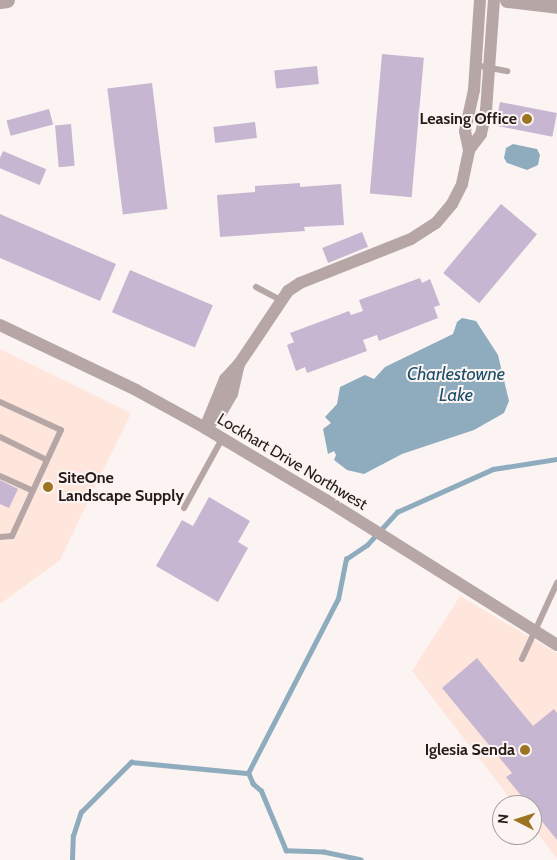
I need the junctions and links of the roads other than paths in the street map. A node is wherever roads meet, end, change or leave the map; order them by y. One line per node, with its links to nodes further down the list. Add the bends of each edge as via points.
1 (7, 0): 5 (street)
2 (480, 0): 7 (street)
3 (494, 0): 8 (street)
4 (506, 0): 6 (street)
5 (0, 1)
6 (557, 6)
7 (475, 66): 8 (lane); 10 (street, via 465,131)
8 (490, 67): 9 (lane); 10 (street, via 481,134)
9 (507, 71)
10 (468, 150): 12 (street, via 458,195 436,223 411,239 300,283)
11 (256, 288): 12 (lane)
12 (280, 300): 15 (street, via 239,364 232,394 222,411)
13 (0, 325): 15 (street, Lockhart Drive Northwest, via 136,390)
14 (0, 402): 18 (lane, via 61,430)
15 (205, 428): 17 (street, Lockhart Drive Northwest)
16 (0, 437): 18 (lane)
17 (222, 439): 21 (lane); 24 (street, Lockhart Drive Northwest, via 388,539)
18 (47, 460): 20 (lane)
19 (0, 476): 20 (lane)
20 (33, 491): 22 (lane, via 12,536)
21 (184, 508)
22 (0, 537)
23 (557, 583): 24 (lane)
24 (533, 632): 25 (street, Lockhart Drive Northwest); 26 (lane)
25 (557, 645)
26 (522, 659)

